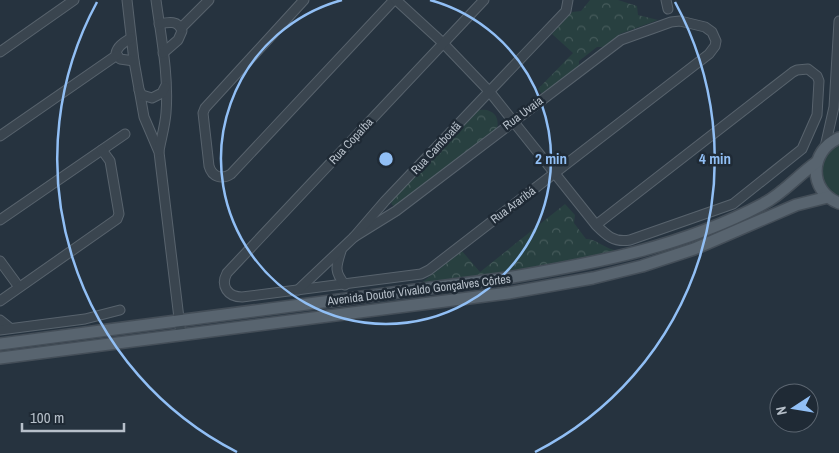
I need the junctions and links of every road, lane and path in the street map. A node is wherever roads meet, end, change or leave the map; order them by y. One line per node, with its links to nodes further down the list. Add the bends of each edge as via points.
1 (74, 0): 15 (street)
2 (156, 0): 10 (street)
3 (209, 0): 12 (street)
4 (304, 0): 5 (street, via 205,108 209,166 216,176 231,174)
5 (395, 0): 14 (street)
6 (484, 0): 14 (street, Rua Copaíba)
7 (568, 1): 21 (street, Rua Camboatã, via 566,11)
8 (129, 2): 13 (street)
9 (839, 21): 26 (street, via 834,107)
10 (159, 24): 12 (street, via 173,22); 16 (street)
11 (704, 27): 22 (street, Rua Uvaia, via 671,22 628,36); 30 (street, Rua Araribá, via 712,32 716,41 710,54)
12 (181, 28): 16 (street, via 180,38)
13 (131, 38): 17 (street, via 118,48); 18 (street)
14 (443, 43): 21 (street); 41 (street, Rua Copaíba, via 226,273)
15 (0, 52)
16 (163, 53): 19 (street)
17 (117, 56): 18 (street); 24 (street)
18 (134, 61): 20 (street)
19 (165, 87): 20 (street, via 162,93 152,98); 28 (street, via 166,113)
20 (139, 89): 28 (street, via 144,117)
21 (489, 91): 22 (street); 32 (street, Rua Camboatã)
22 (513, 121): 30 (street); 33 (street, Rua Uvaia)
23 (125, 134): 27 (street)
24 (0, 136)
25 (839, 138): 26 (main road)
26 (826, 147): 29 (main road, Avenida Doutor Vivaldo Gonçalves Côrtes)
27 (102, 150): 34 (street); 40 (street, via 110,161 117,218)
28 (158, 152): 46 (street)
29 (817, 162): 31 (main road, via 816,172 822,190); 46 (main road, Avenida Doutor Vivaldo Gonçalves Côrtes, via 764,204 686,237 639,252 508,278)
30 (554, 174): 35 (street); 39 (street, Rua Araribá, via 421,274)
31 (834, 200): 49 (main road, Avenida Doutor Vivaldo Gonçalves Côrtes, via 796,205 694,249 593,278 508,293)
32 (386, 201): 33 (street); 36 (street, Rua Camboatã)
33 (396, 211): 36 (street, Rua Uvaia)
34 (0, 220)
35 (596, 225): 35 (street, via 792,72 803,68 813,72 819,81 817,115 805,145 739,199 726,207 630,240 618,241)
36 (354, 237): 37 (street, Rua Camboatã)
37 (341, 250): 39 (street, via 336,268); 42 (street, Rua Camboatã)
38 (0, 261): 40 (street)
39 (345, 285): 42 (street, Rua Araribá)
40 (19, 287): 43 (street)
41 (225, 288): 42 (street, Rua Araribá, via 235,297)
42 (298, 290)
43 (0, 301)
44 (120, 310): 47 (street, via 86,319)
45 (0, 320): 47 (street)
46 (179, 321): 49 (street); 50 (main road, Avenida Doutor Vivaldo Gonçalves Côrtes)
47 (10, 328): 48 (street)
48 (0, 330)
49 (181, 335): 51 (main road, Avenida Doutor Vivaldo Gonçalves Côrtes)
50 (0, 344)
51 (0, 358)

